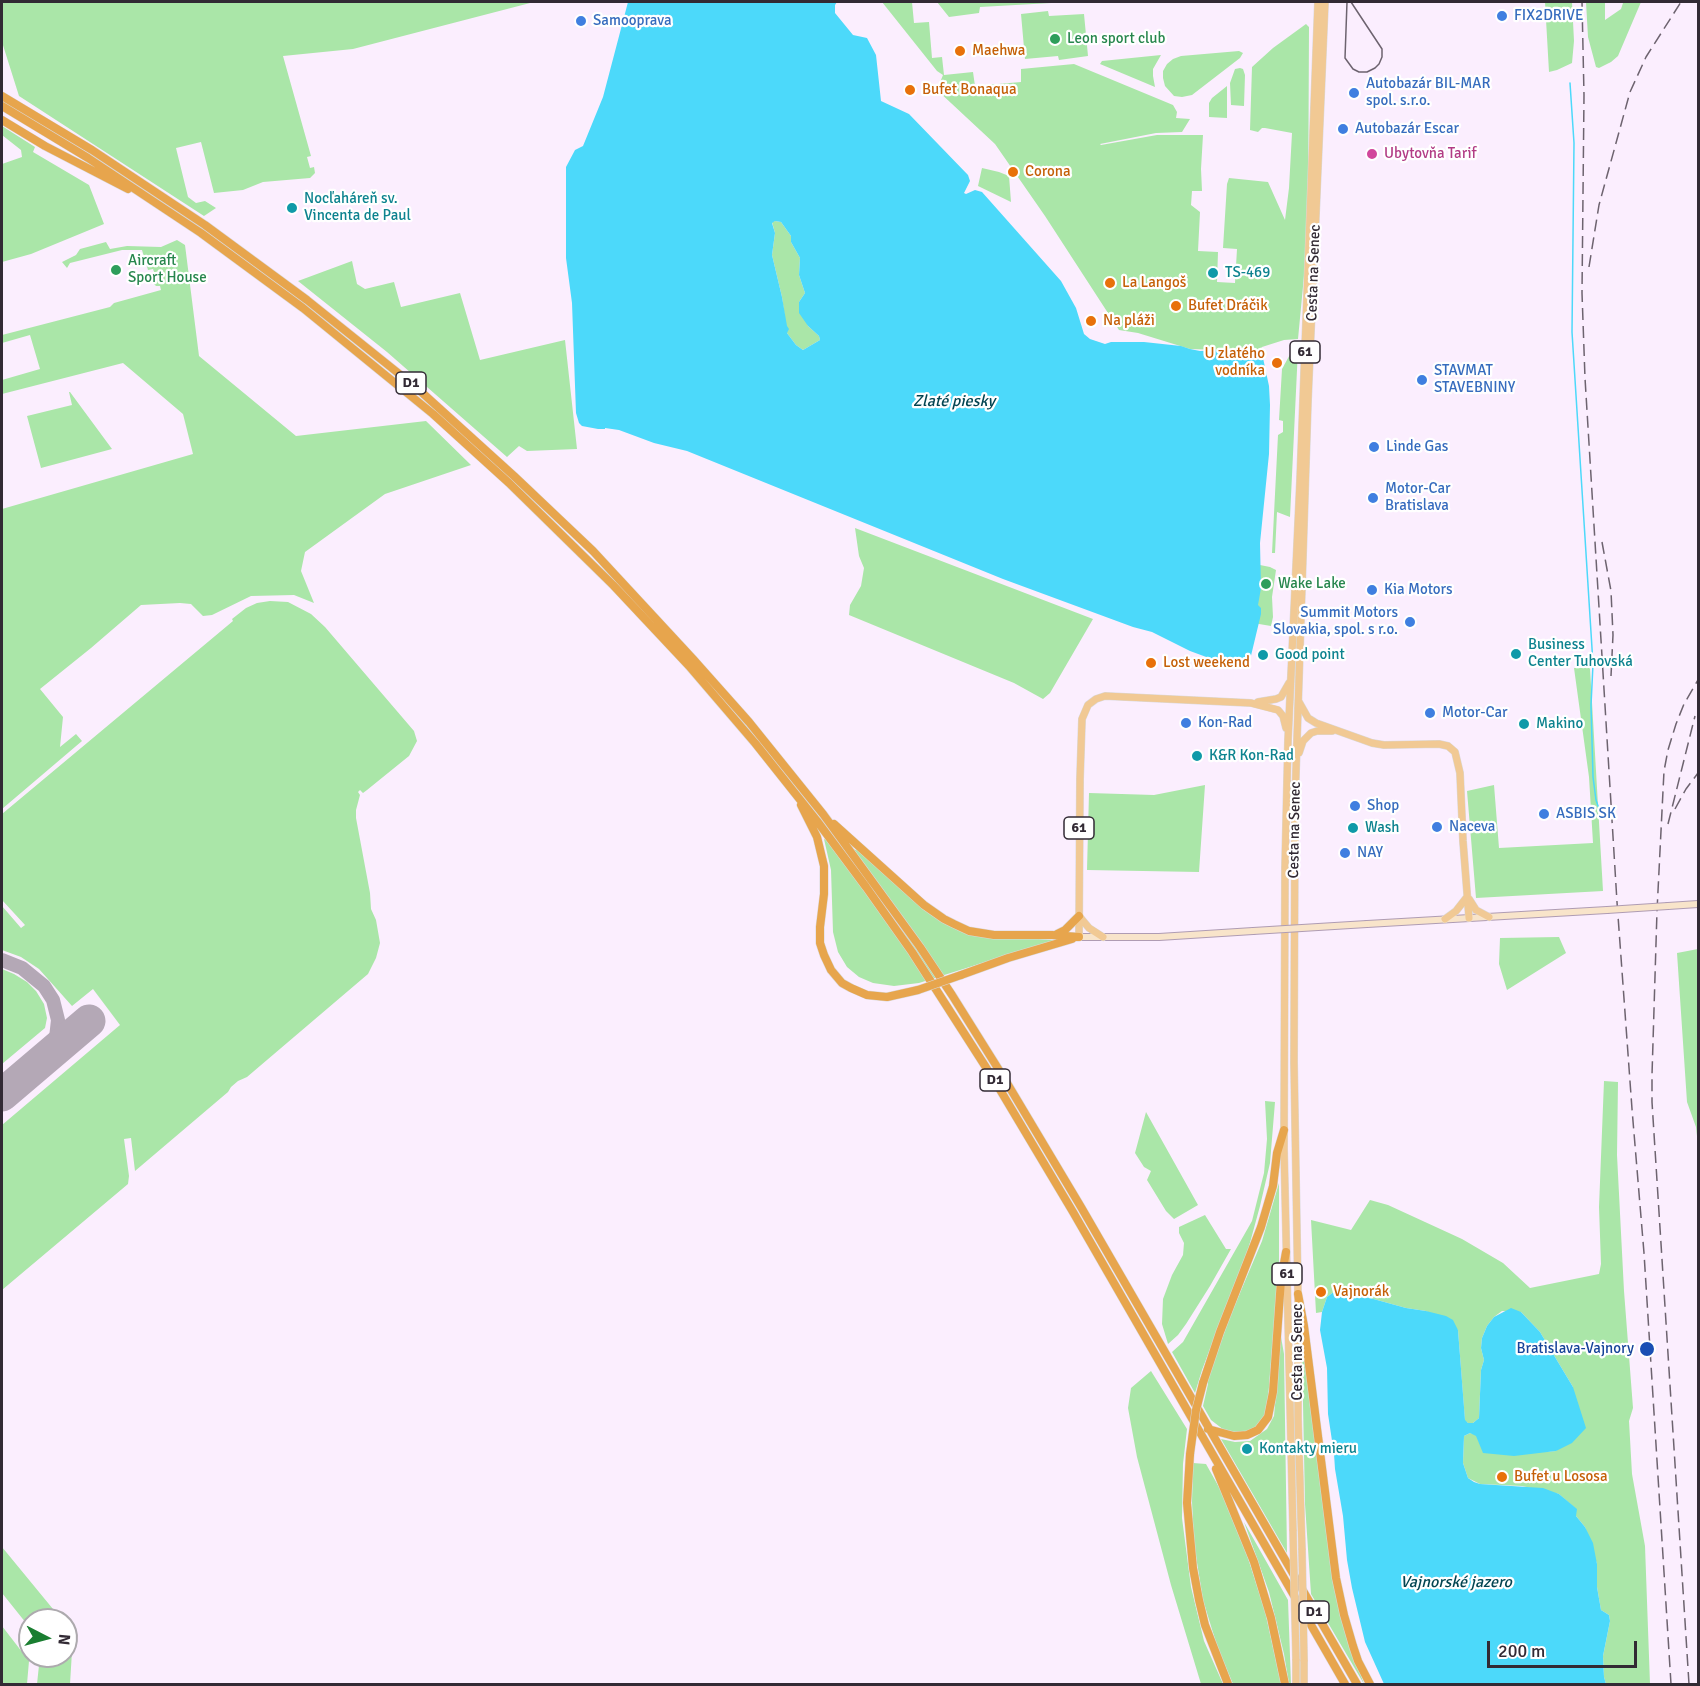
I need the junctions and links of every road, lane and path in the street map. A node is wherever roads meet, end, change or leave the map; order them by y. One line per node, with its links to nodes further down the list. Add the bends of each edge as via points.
1 (1318, 2): 7 (main road, Cesta na Senec / 61)
2 (1325, 2): 8 (main road, Cesta na Senec / 61)
3 (2, 96): 14 (highway, D1, via 205,225 418,389 593,551 707,674)
4 (2, 106): 6 (highway, D1)
5 (2, 120): 6 (highway, via 45,146)
6 (144, 194): 13 (highway, D1, via 303,308 509,483 654,629)
7 (1291, 678): 9 (main road, 61, via 1281,697); 11 (main road, Cesta na Senec / 61)
8 (1298, 699): 10 (main road, 61, via 1308,718); 12 (main road, Cesta na Senec / 61)
9 (1251, 703): 11 (main road, 61, via 1278,710); 17 (main road, 61, via 1105,696 1088,705 1083,717 1080,778)
10 (1335, 731): 12 (main road, 61, via 1317,731 1306,736); 15 (main road, 61, via 1378,744 1443,744 1455,752 1460,773)
11 (1288, 740): 24 (main road, Cesta na Senec / 61)
12 (1296, 763): 26 (main road, Cesta na Senec / 61, via 1293,958)
13 (798, 798): 22 (highway, bridge, via 815,833 824,866 820,943 831,970 842,983 858,992 887,997 918,990); 28 (highway, D1, via 912,952 990,1073)
14 (824, 814): 21 (highway, via 944,920 977,933); 27 (highway, D1, via 958,1004 1081,1207)
15 (1467, 897): 18 (main road, via 1476,910); 19 (main road, 61); 20 (main road)
16 (1698, 904): 18 (main road, bridge)
17 (1079, 916): 21 (highway, via 1065,930); 22 (main road, 61); 23 (main road)
18 (1490, 917): 19 (main road)
19 (1469, 918): 20 (main road)
20 (1445, 919): 23 (main road, bridge)
21 (1052, 934): 22 (highway)
22 (1079, 937): 23 (main road)
23 (1104, 938)
24 (1284, 1130): 25 (main road, Cesta na Senec / 61); 30 (highway, bridge, via 1265,1218 1203,1383 1190,1454 1187,1503 1193,1568 1205,1625)
25 (1286, 1252): 27 (highway, via 1268,1417 1250,1435 1234,1436); 29 (main road, Cesta na Senec / 61, bridge)
26 (1298, 1294): 29 (main road, Cesta na Senec / 61, bridge); 36 (highway, via 1336,1578 1353,1646)
27 (1208, 1429): 35 (highway, D1)
28 (1203, 1437): 31 (highway, via 1254,1563); 34 (highway, D1)
29 (1300, 1659): 32 (main road, 61); 33 (main road, 61)
30 (1228, 1684)
31 (1285, 1684)
32 (1296, 1684)
33 (1304, 1684)
34 (1345, 1684)
35 (1357, 1684)
36 (1370, 1684)

